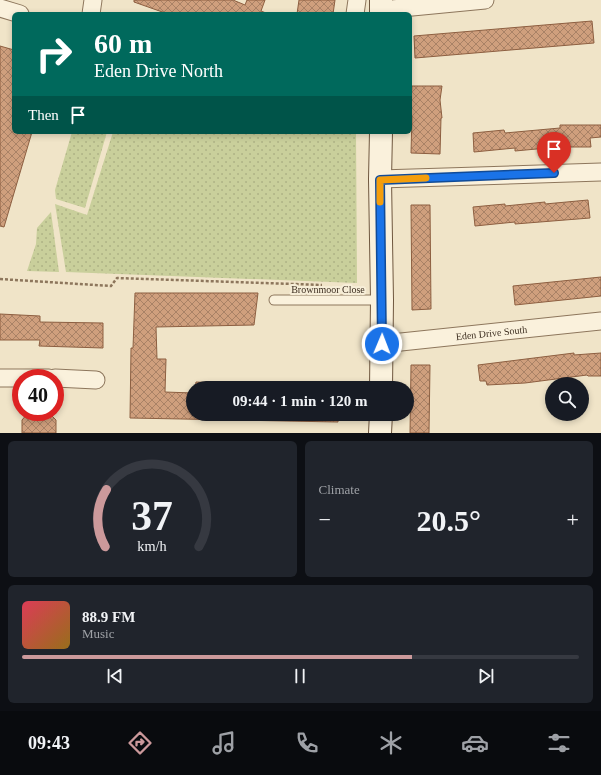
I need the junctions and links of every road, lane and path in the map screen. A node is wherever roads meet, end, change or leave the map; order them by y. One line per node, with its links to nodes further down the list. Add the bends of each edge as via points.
1 (93, 0): 7 (street)
2 (357, 0): 8 (street)
3 (485, 0): 5 (street)
4 (0, 8): 6 (street)
5 (381, 8)
6 (13, 12)
7 (90, 12)
8 (355, 12)
9 (381, 134): 11 (street)
10 (601, 172): 11 (street)
11 (380, 180): 15 (street)
12 (0, 279): 13 (path, via 111,286 117,278)
13 (325, 285)
14 (274, 300): 15 (lane, Brownmoor Close)
15 (382, 300): 17 (street)
16 (601, 321): 17 (street, Eden Drive South)
17 (382, 344): 22 (street)
18 (0, 378): 19 (street)
19 (12, 378)
20 (64, 378): 21 (street)
21 (96, 380)
22 (381, 381)
23 (381, 421): 24 (street)
24 (380, 433)

